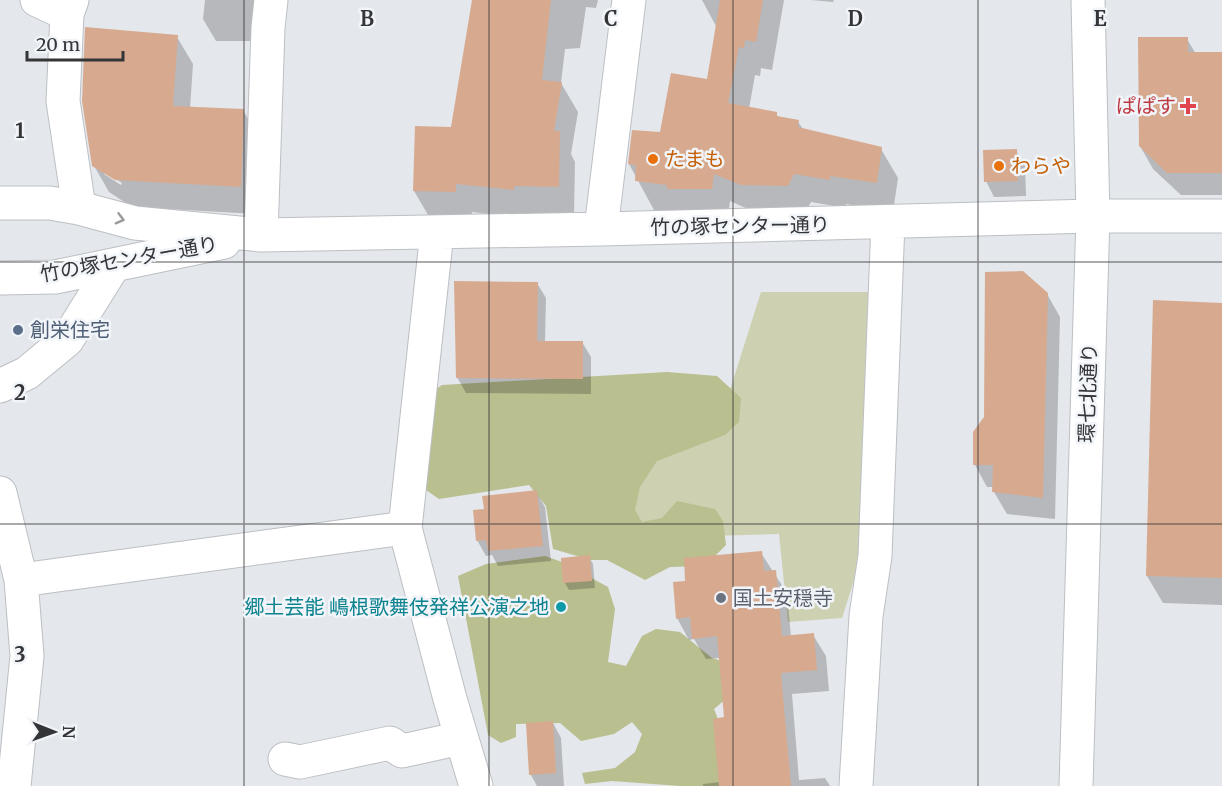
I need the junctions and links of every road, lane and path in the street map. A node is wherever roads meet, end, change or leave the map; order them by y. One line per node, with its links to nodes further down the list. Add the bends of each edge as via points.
1 (37, 0): 5 (street)
2 (271, 0): 13 (street)
3 (629, 0): 11 (street)
4 (1088, 0): 8 (street, 環七北通り)
5 (70, 7): 7 (street, via 63,101)
6 (0, 203): 7 (street, 竹の塚センター通り, via 50,203)
7 (79, 208): 13 (street, 竹の塚センター通り, one-way to 13, via 135,223)
8 (1093, 216): 9 (street, 竹の塚センター通り); 10 (street, 竹の塚センター通り); 26 (street, 環七北通り)
9 (1222, 216)
10 (888, 222): 11 (street, 竹の塚センター通り); 25 (street, via 875,556 866,616)
11 (602, 229): 12 (street, 竹の塚センター通り)
12 (437, 232): 13 (street, 竹の塚センター通り); 18 (street)
13 (260, 235): 14 (street, 竹の塚センター通り)
14 (114, 265): 15 (street, 竹の塚センター通り, via 55,277); 16 (street, via 67,340 27,373)
15 (0, 278)
16 (0, 386)
17 (0, 493): 19 (street)
18 (405, 528): 19 (street); 20 (street)
19 (21, 580): 21 (street, via 27,656)
20 (461, 738): 22 (street, via 402,751 390,743 300,762); 24 (street)
21 (9, 744): 23 (street)
22 (285, 759)
23 (14, 786)
24 (476, 786)
25 (856, 786)
26 (1076, 786)

